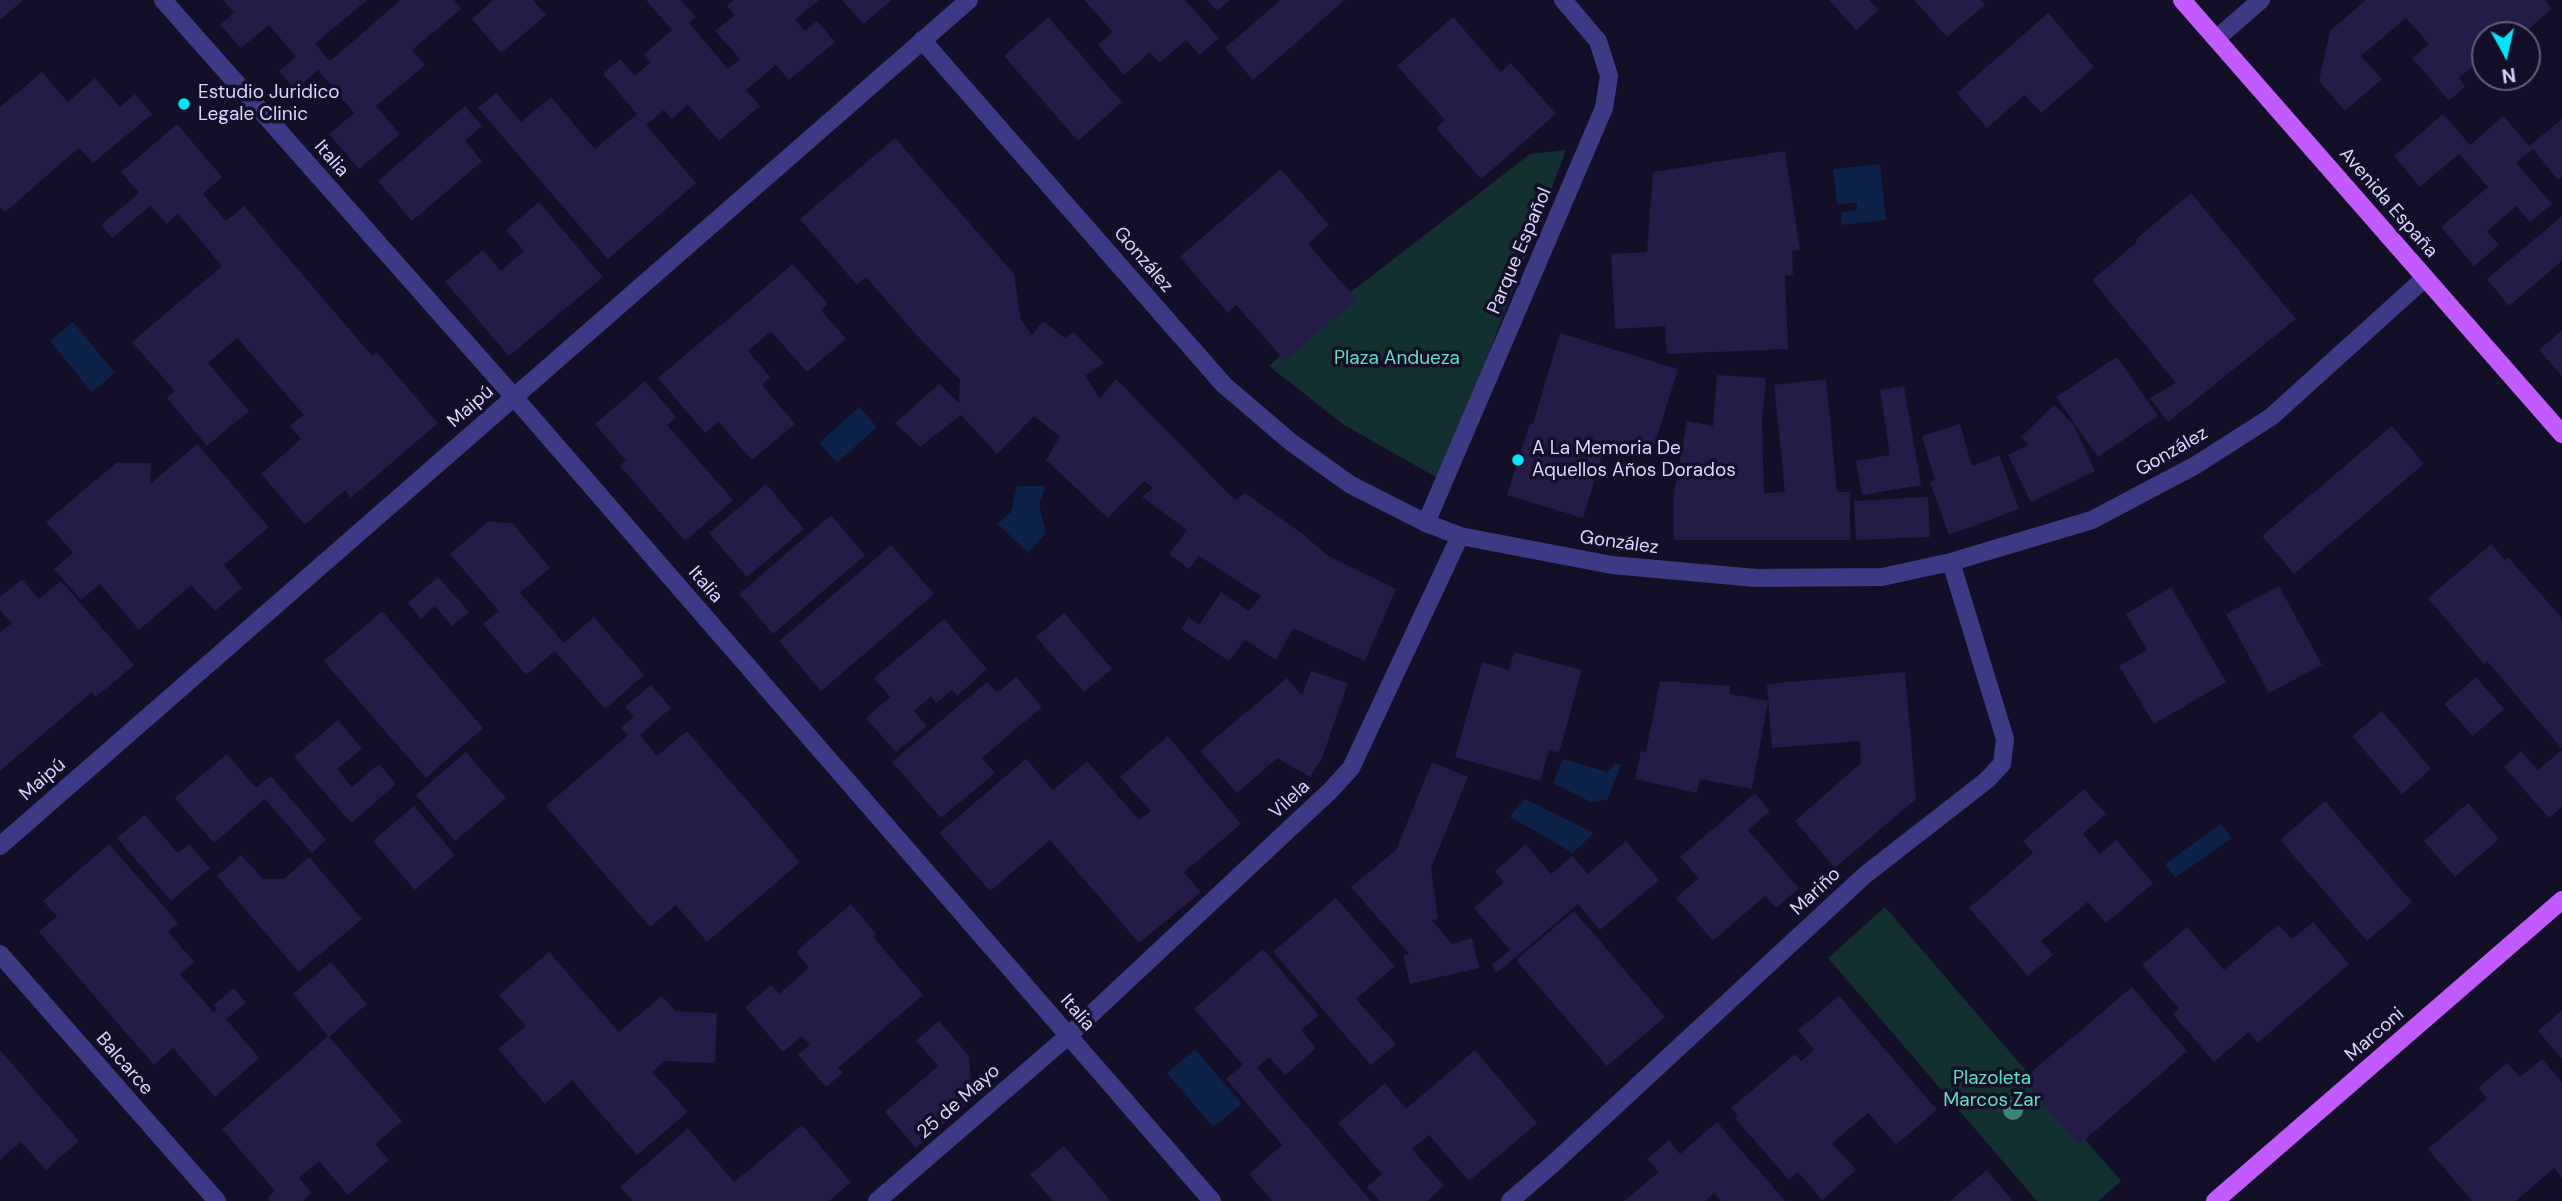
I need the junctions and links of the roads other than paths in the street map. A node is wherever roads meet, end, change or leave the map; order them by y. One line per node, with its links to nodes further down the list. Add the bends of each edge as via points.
1 (163, 0): 9 (street, Italia)
2 (969, 0): 7 (street, Maipú)
3 (1563, 0): 11 (street, Parque Español, via 1598,41 1609,76 1604,108)
4 (2182, 0): 6 (main road, Avenida España)
5 (2261, 0): 6 (street)
6 (2216, 39): 8 (main road, Avenida España)
7 (922, 40): 9 (street, Maipú); 11 (street, González, via 1224,385 1292,443 1351,485)
8 (2425, 278): 10 (main road, Avenida España); 13 (street, González, via 2271,417 2196,465 2092,520)
9 (514, 397): 14 (street, Maipú); 17 (street, Italia)
10 (2562, 435)
11 (1426, 523): 12 (street, González)
12 (1460, 536): 13 (street, González, via 1612,565 1756,578 1882,577); 17 (street, Vilela, via 1351,768)
13 (1951, 562): 21 (street, Mariño, via 2005,739 2003,764 1866,876)
14 (0, 846)
15 (2562, 900): 22 (main road, Marconi)
16 (0, 954): 18 (street, Balcarce)
17 (1068, 1036): 19 (street, 25 de Mayo); 20 (street, Italia)
18 (217, 1201)
19 (877, 1201)
20 (1212, 1201)
21 (1510, 1201)
22 (2216, 1201)

